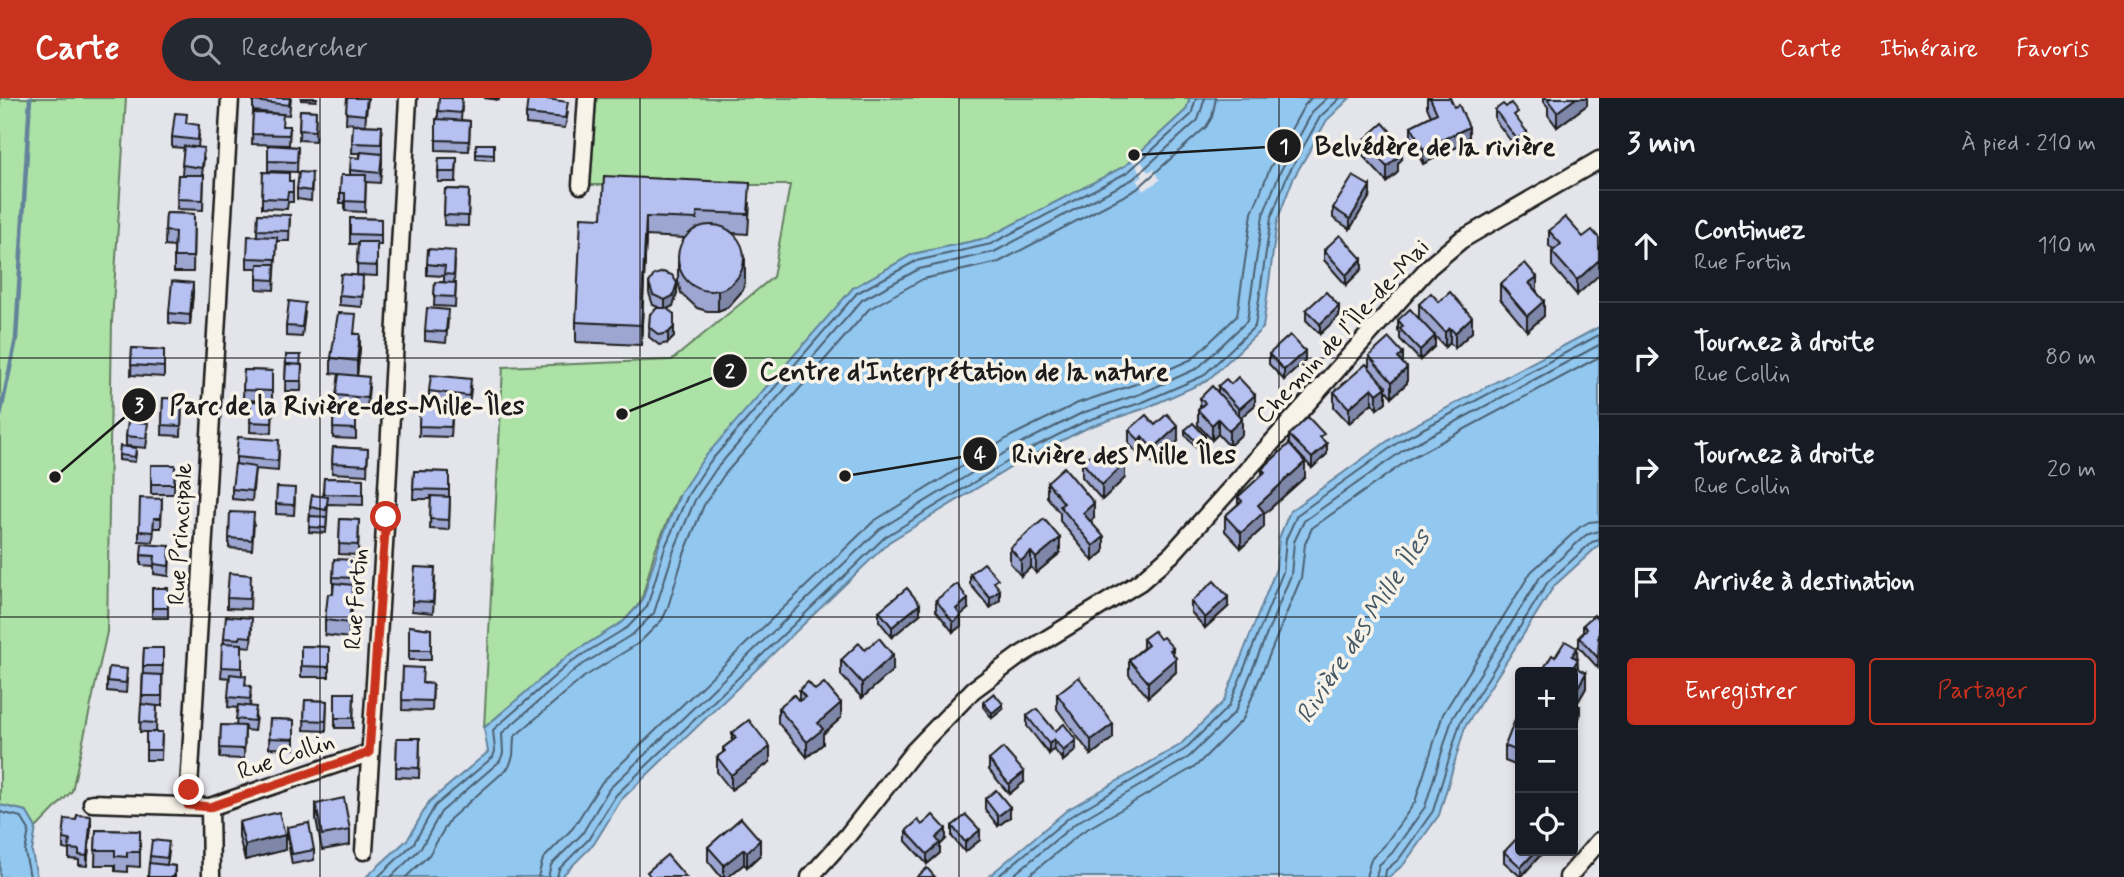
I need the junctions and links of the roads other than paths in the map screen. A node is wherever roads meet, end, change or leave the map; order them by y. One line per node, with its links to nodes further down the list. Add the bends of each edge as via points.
1 (230, 98): 8 (street, Rue Principale)
2 (408, 98): 6 (street, Rue Fortin)
3 (587, 98): 5 (street)
4 (1599, 160): 13 (street, Chemin de l'Île-de-Mai, via 1461,240 1429,267 1172,554 1140,582 1019,656 973,690 914,751)
5 (581, 185)
6 (369, 753): 9 (street, Rue Collin); 11 (street, Rue Fortin)
7 (92, 803): 8 (street, Rue Collin)
8 (188, 805): 9 (street, Rue Collin)
9 (210, 807): 12 (street)
10 (1599, 841): 14 (street)
11 (364, 850)
12 (211, 877)
13 (810, 877)
14 (1568, 877)

